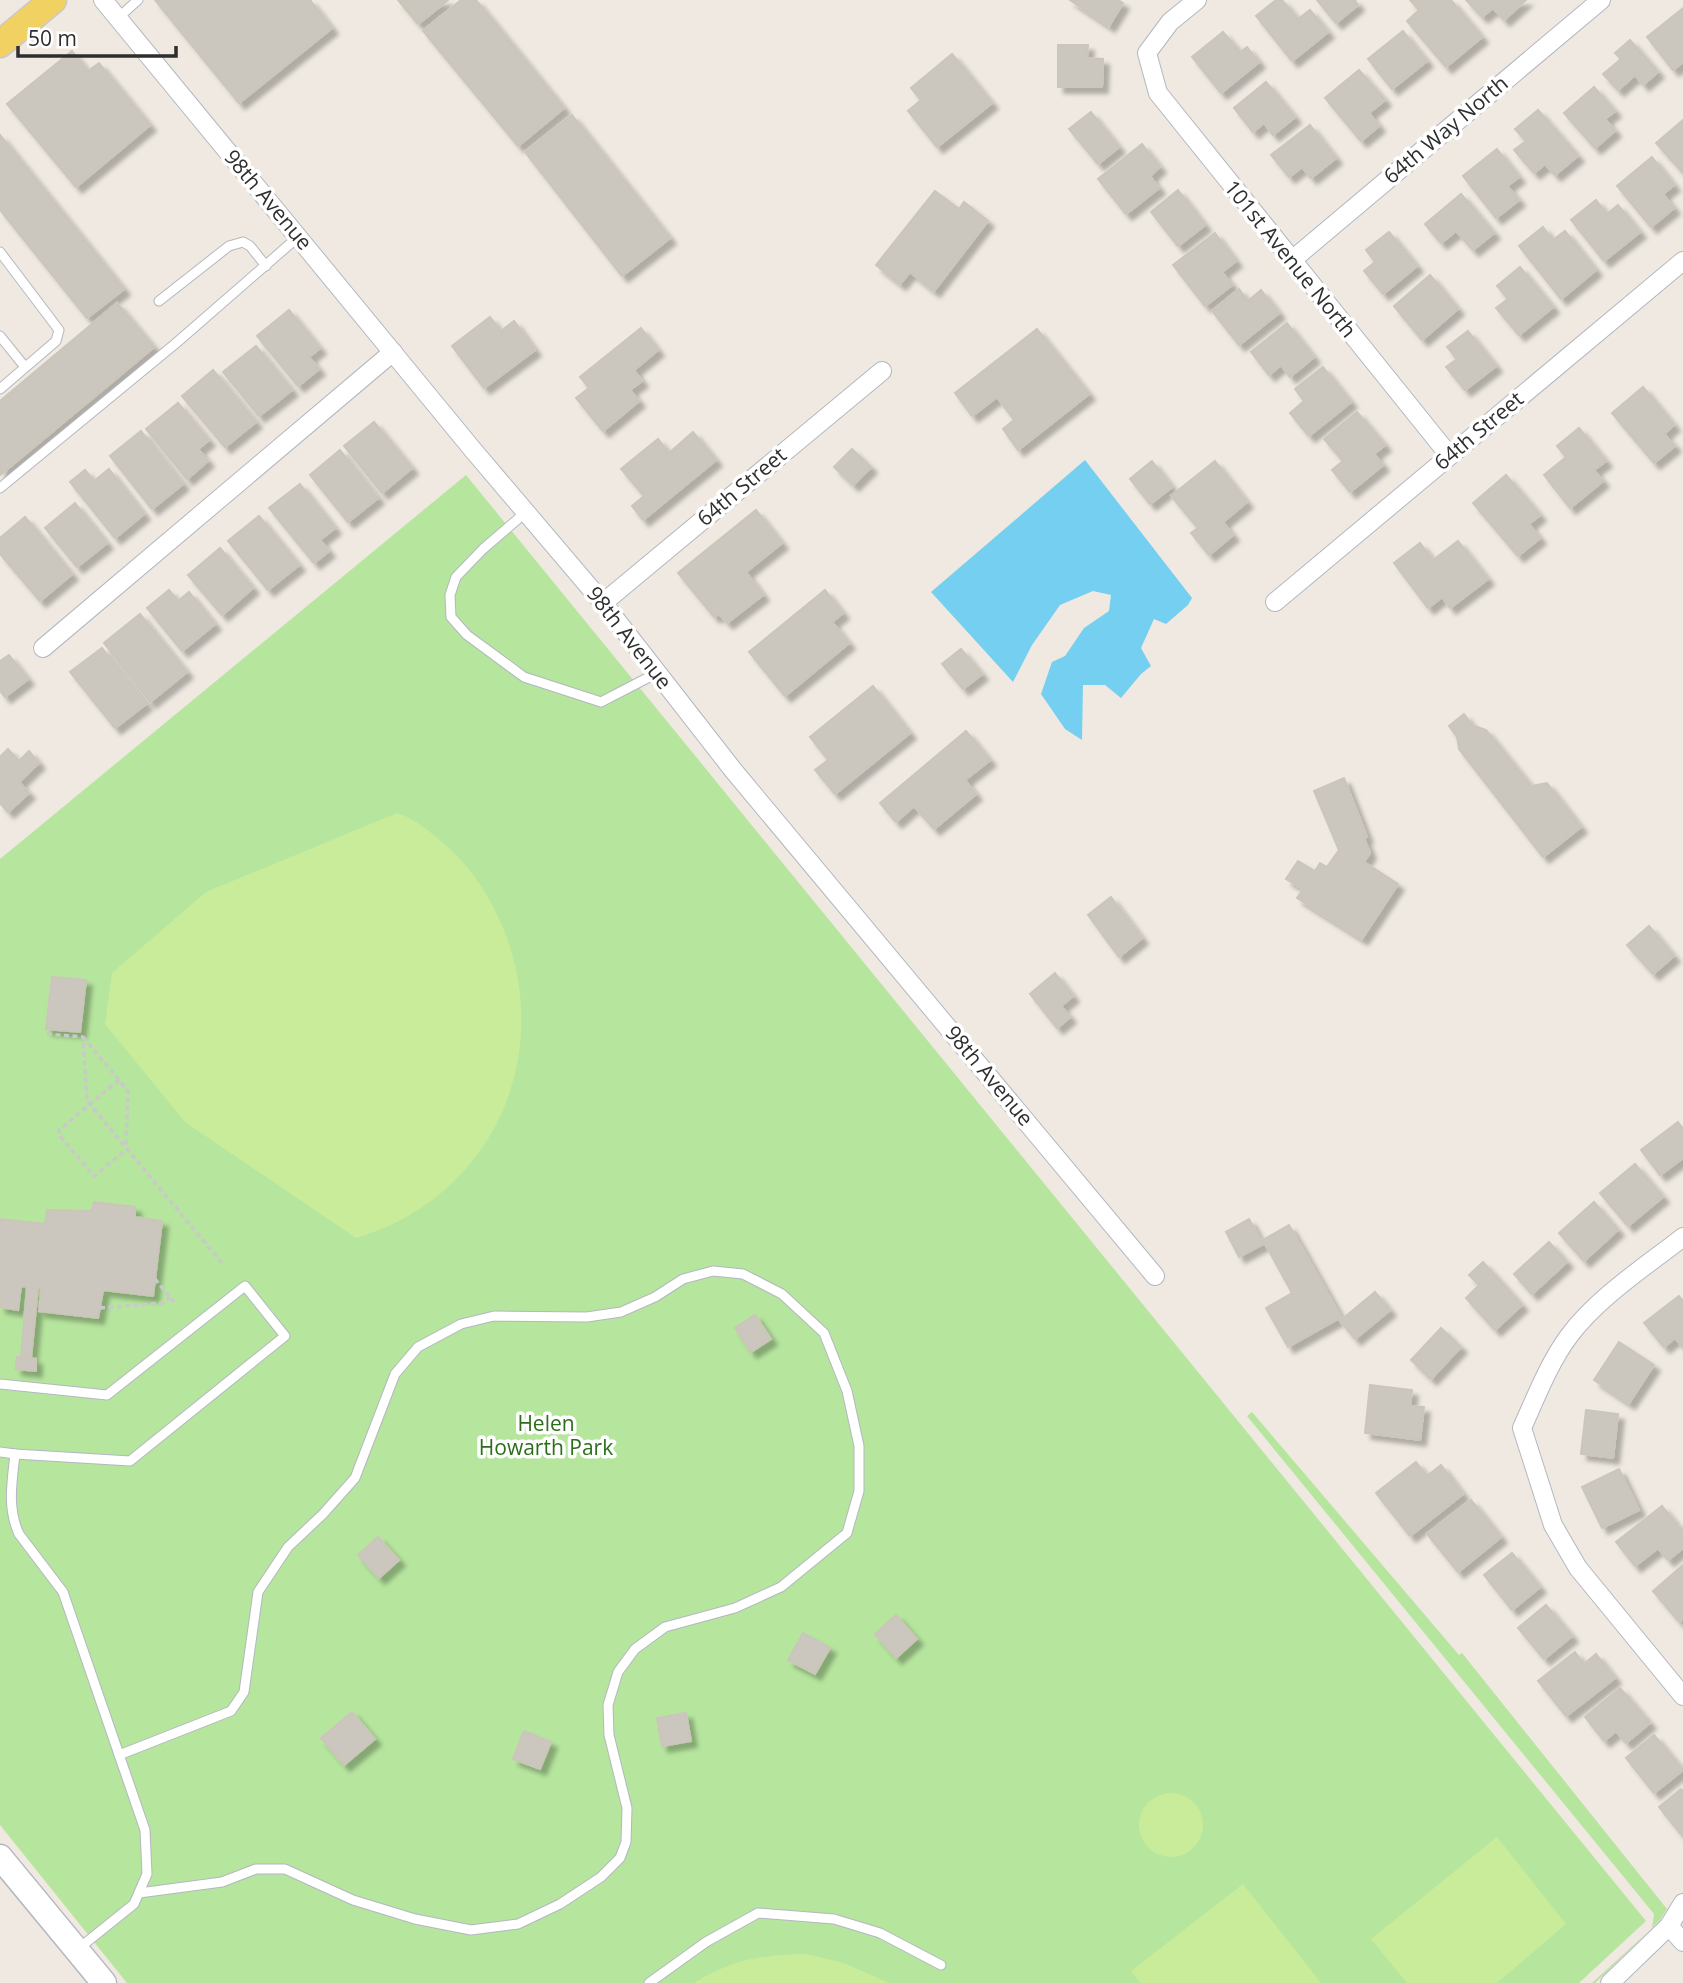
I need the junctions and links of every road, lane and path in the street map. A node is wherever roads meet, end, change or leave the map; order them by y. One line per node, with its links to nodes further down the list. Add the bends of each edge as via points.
1 (53, 0): 7 (main road)
2 (103, 0): 6 (street, 98th Avenue)
3 (138, 0): 6 (lane)
4 (1197, 0): 10 (street, 101st Avenue North, via 1170,22 1147,53 1158,93)
5 (1601, 0): 10 (street, 64th Way North)
6 (118, 18): 8 (street, 98th Avenue)
7 (0, 44)
8 (299, 237): 12 (lane); 15 (street, 98th Avenue)
9 (0, 253): 16 (lane, via 59,330 56,341)
10 (1291, 261): 19 (street, 101st Avenue North)
11 (1683, 261): 19 (street, 64th Street)
12 (266, 266): 13 (lane, via 243,242 229,246); 20 (lane)
13 (159, 302)
14 (0, 336): 16 (lane)
15 (393, 352): 21 (street, 98th Avenue); 24 (street)
16 (25, 367): 18 (lane)
17 (882, 372): 23 (street, 64th Street)
18 (0, 389)
19 (1449, 455): 22 (street, 64th Street)
20 (0, 488)
21 (526, 512): 23 (street, 98th Avenue); 25 (lane, via 456,577 450,595 451,617 467,635 524,677 601,702)
22 (1275, 602)
23 (603, 603): 25 (street, 98th Avenue)
24 (43, 648)
25 (657, 673): 33 (street, 98th Avenue)
26 (47, 1034): 27 (path)
27 (83, 1037): 28 (path); 29 (path)
28 (119, 1080): 29 (path); 30 (path, via 128,1091)
29 (89, 1105): 30 (path); 30 (path, via 59,1130 59,1135 94,1176)
30 (126, 1148): 32 (path)
31 (1683, 1237): 41 (street, via 1599,1305 1571,1334 1522,1428 1553,1525 1578,1568)
32 (222, 1263)
33 (1155, 1276)
34 (155, 1279): 35 (path)
35 (170, 1297): 36 (path); 37 (path, via 163,1303)
36 (174, 1302)
37 (100, 1308)
38 (0, 1384): 40 (lane, via 107,1395 245,1286 285,1336 130,1461)
39 (0, 1452): 40 (lane)
40 (15, 1454): 42 (lane, via 10,1504 14,1524 62,1591)
41 (1683, 1696)
42 (119, 1755): 44 (lane, via 145,1830 147,1874); 44 (lane, via 231,1711 244,1692 258,1592 288,1546 355,1478 395,1374 418,1347 461,1324 494,1316 587,1317 621,1312 682,1279 713,1271 743,1274 782,1294 824,1333 847,1391 859,1446 859,1491 847,1533 781,1587 735,1608 665,1627 629,1656 618,1672 608,1705 609,1735 627,1808 626,1842 620,1858 601,1877 517,1924 471,1930 353,1900 285,1869 256,1869 222,1882)
43 (0, 1857): 48 (street)
44 (139, 1893): 48 (lane, via 135,1904)
45 (1683, 1903): 46 (street)
46 (1669, 1926): 47 (street); 52 (street)
47 (1683, 1942)
48 (77, 1950): 50 (street)
49 (941, 1965): 51 (lane, via 880,1933 834,1919 758,1913 706,1942)
50 (104, 1983)
51 (649, 1983)
52 (1610, 1983)

